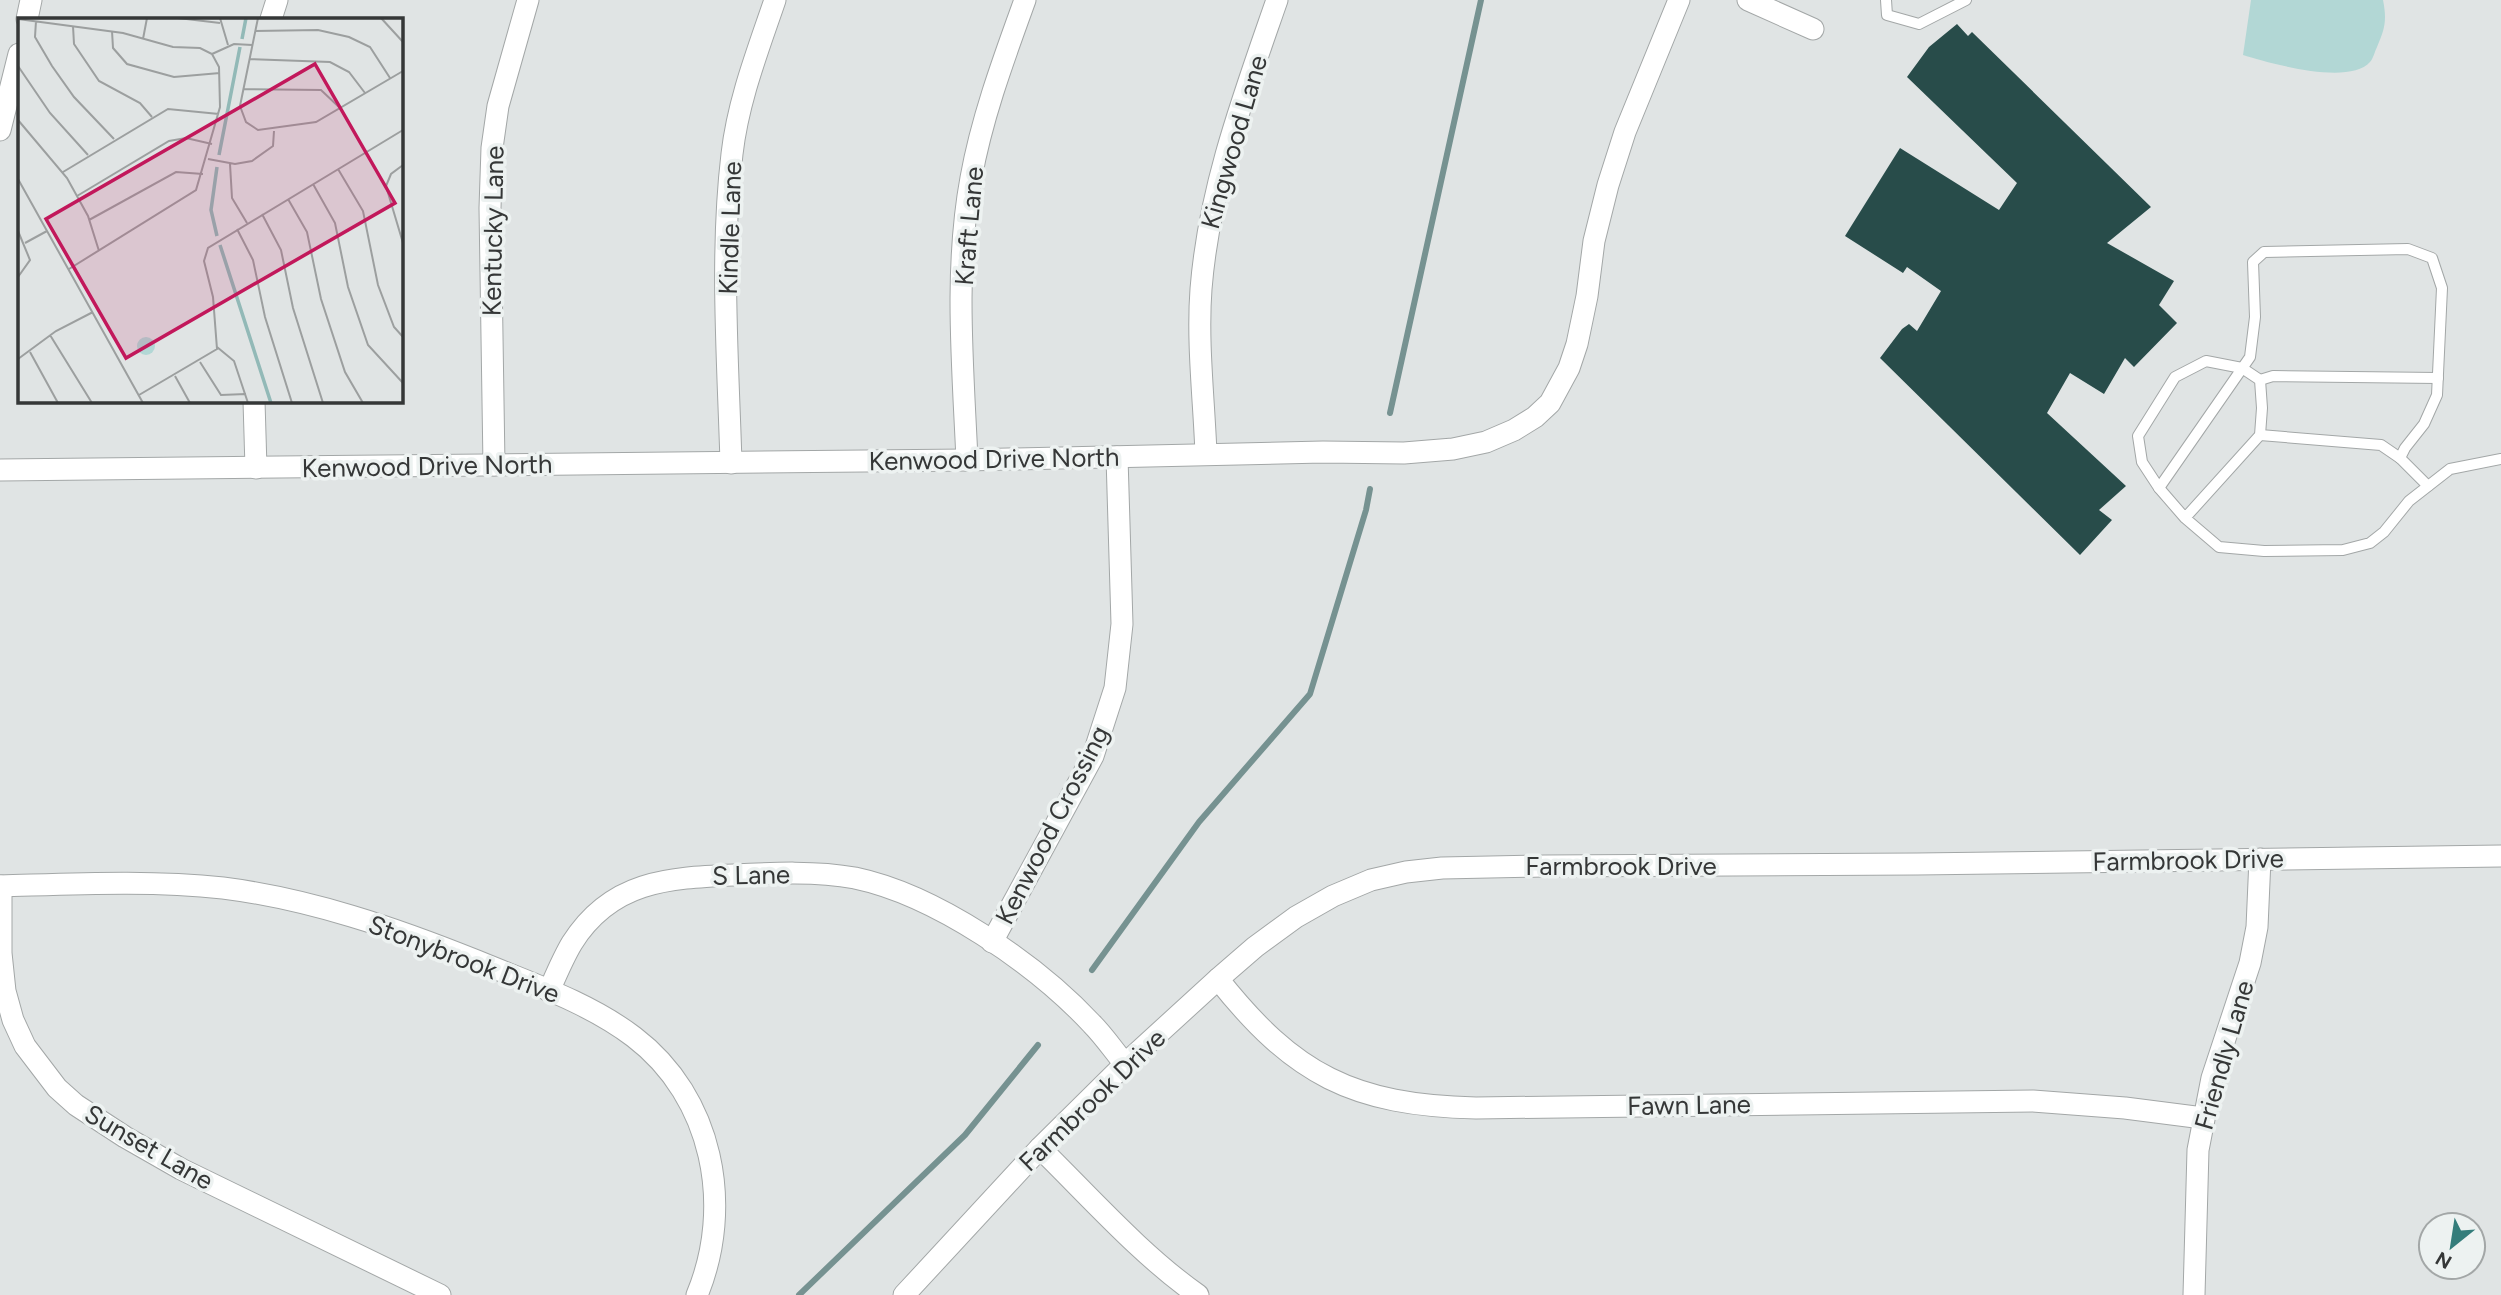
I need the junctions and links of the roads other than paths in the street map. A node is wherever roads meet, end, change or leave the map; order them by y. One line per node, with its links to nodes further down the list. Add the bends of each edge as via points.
1 (31, 0): 11 (street)
2 (277, 0): 12 (street)
3 (528, 0): 27 (street, Kentucky Lane, via 498,106 492,148)
4 (775, 0): 26 (street, Kindle Lane, via 738,116 732,152 726,287)
5 (1025, 0): 25 (street, Kraft Lane, via 981,132 970,180 962,303)
6 (1277, 0): 21 (street, Kingwood Lane, via 1218,179 1206,241 1201,292)
7 (1679, 0): 21 (street, Kenwood Drive North, via 1625,131 1594,241 1577,344 1550,403 1514,430 1453,449)
8 (1748, 0): 13 (street)
9 (1886, 0): 10 (lane, via 1887,15 1919,24)
10 (1966, 0)
11 (27, 18)
12 (271, 18)
13 (1812, 29)
14 (18, 58): 15 (street)
15 (0, 130)
16 (2242, 368): 17 (lane, via 2250,357 2255,317 2253,262 2263,252 2408,249 2432,258 2442,288); 18 (lane); 31 (lane); 31 (lane, via 2206,361 2175,377 2138,436 2142,462)
17 (2438, 378): 18 (lane, via 2273,376); 23 (lane, via 2437,395 2424,424)
18 (2260, 380): 20 (lane)
19 (254, 402): 28 (street)
20 (2260, 435): 23 (lane, via 2381,445); 32 (lane)
21 (1206, 454): 22 (street, Kenwood Drive North)
22 (1117, 457): 25 (street, Kenwood Drive North); 36 (street, Kenwood Crossing, via 1122,624 1115,688 1093,756)
23 (2400, 458): 30 (lane)
24 (2501, 459): 30 (lane, via 2450,469)
25 (967, 460): 26 (street, Kenwood Drive North)
26 (731, 463): 27 (street, Kenwood Drive North)
27 (494, 465): 28 (street, Kenwood Drive North)
28 (256, 468): 29 (street, Kenwood Drive North)
29 (0, 470)
30 (2428, 486): 32 (lane, via 2370,543 2343,550 2219,547)
31 (2159, 488): 32 (lane)
32 (2185, 519)
33 (2501, 856): 34 (street, Farmbrook Drive)
34 (2260, 859): 37 (street, Farmbrook Drive, via 1532,866 1406,872 1333,896 1255,947); 40 (street, Friendly Lane, via 2258,917 2250,963)
35 (1, 886): 38 (street, Stonybrook Drive, via 166,885 263,894 366,921); 42 (street, Sunset Lane, via 1,953 13,1020 25,1046 57,1088 76,1105 181,1169)
36 (992, 942): 38 (street, S Lane, via 922,901 856,878 778,873 682,877 647,884 604,905 571,944); 39 (street, S Lane, via 1065,998)
37 (1218, 979): 39 (street, Farmbrook Drive); 40 (street, Fawn Lane, via 1248,1016 1284,1049 1341,1086 1398,1102 1476,1108 2033,1101)
38 (549, 990): 43 (street, Stonybrook Drive, via 635,1038 662,1062 692,1108 707,1146 716,1204 714,1238)
39 (1125, 1064): 41 (street, Farmbrook Drive)
40 (2203, 1118): 46 (street, Friendly Lane, via 2196,1181)
41 (1040, 1148): 44 (street, Farmbrook Drive); 45 (street)
42 (440, 1295)
43 (696, 1295)
44 (904, 1295)
45 (1198, 1295)
46 (2194, 1295)

